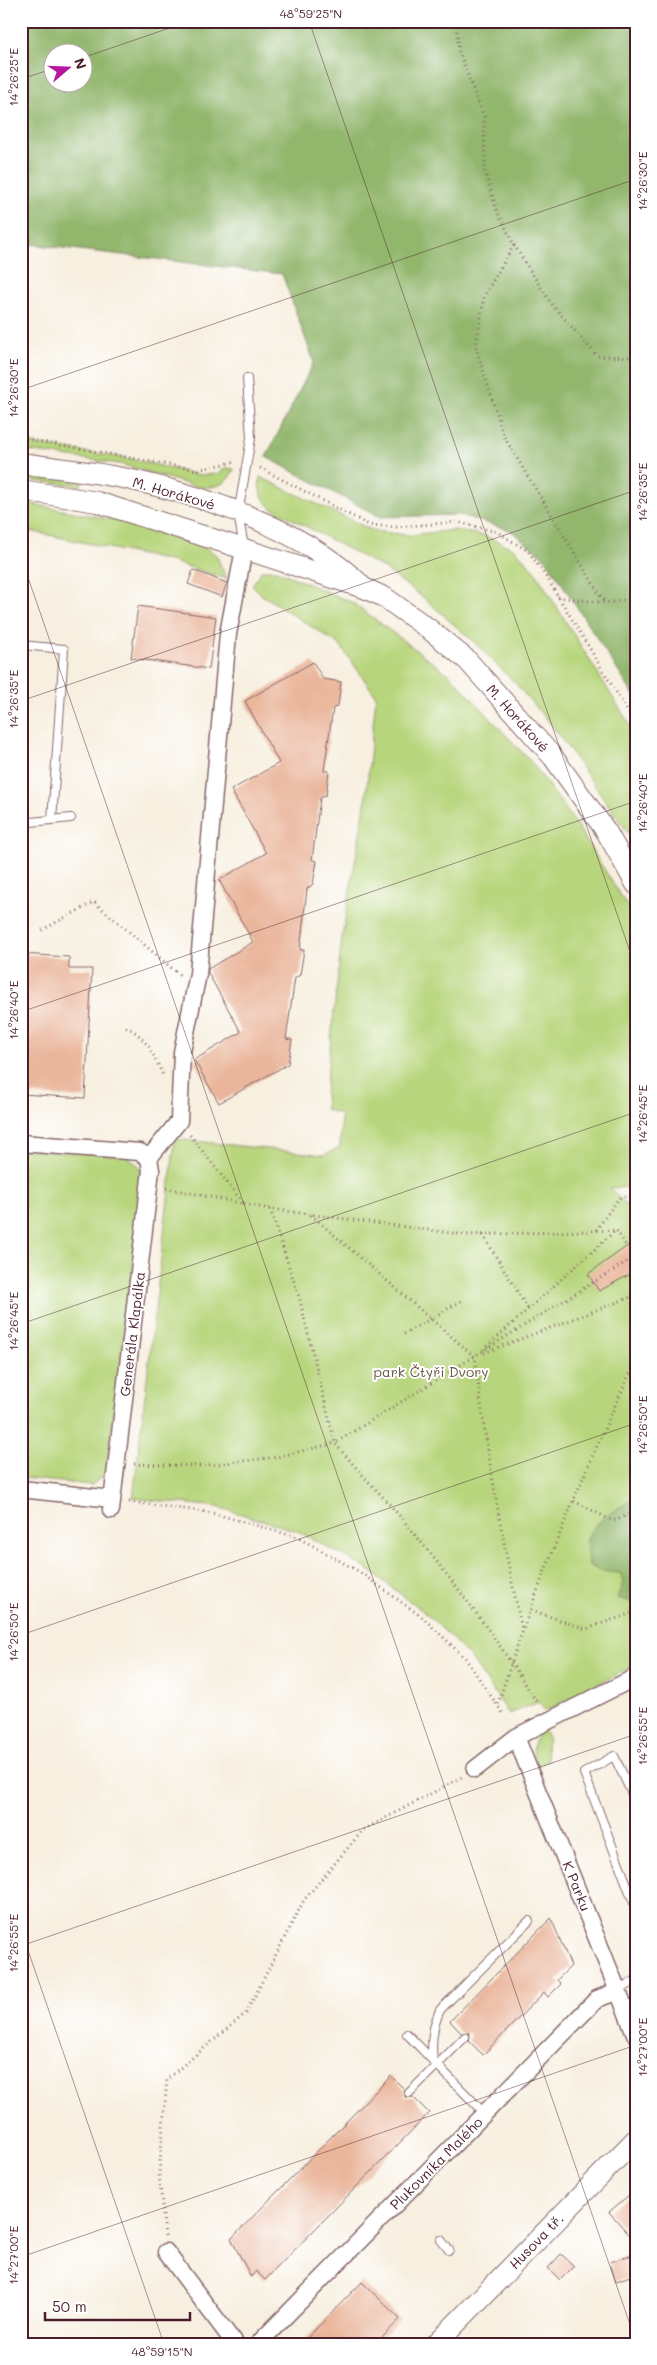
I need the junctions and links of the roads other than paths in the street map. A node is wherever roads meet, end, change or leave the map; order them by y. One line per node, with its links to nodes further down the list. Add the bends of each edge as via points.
1 (247, 378): 4 (lane, via 252,438)
2 (21, 463): 4 (street, M. Horákové, via 122,478 211,502)
3 (21, 490): 5 (street, M. Horákové, via 97,502)
4 (238, 514): 5 (lane); 6 (street, M. Horákové, via 288,535 329,559)
5 (244, 549): 6 (street, M. Horákové); 13 (street, via 228,634 198,974 182,1052 179,1121)
6 (364, 588): 11 (street, M. Horákové, via 384,597 467,660 553,758 606,832)
7 (21, 645): 9 (lane, via 64,649)
8 (70, 818): 9 (lane)
9 (52, 820): 10 (lane)
10 (21, 823)
11 (636, 884)
12 (21, 1143): 13 (street, via 140,1152)
13 (149, 1158): 14 (street, Generála Klapálka, via 151,1170 117,1504)
14 (21, 1489)
15 (636, 1677): 16 (street)
16 (516, 1736): 17 (street); 22 (street, K Parku)
17 (475, 1769)
18 (636, 1802): 19 (lane, via 614,1756 584,1773)
19 (636, 1908)
20 (529, 1921): 26 (lane, via 440,2010 434,2024 432,2046)
21 (636, 1980): 22 (lane)
22 (618, 1991): 24 (street, K Parku); 28 (street, Plukovníka Malého, via 597,1999)
23 (407, 2034): 26 (lane)
24 (636, 2036)
25 (466, 2037): 26 (lane)
26 (435, 2064): 27 (lane); 28 (lane)
27 (409, 2093)
28 (485, 2114): 34 (street, Plukovníka Malého)
29 (636, 2139): 35 (street, Husova tř.)
30 (440, 2240): 31 (lane)
31 (449, 2250)
32 (166, 2252): 33 (street)
33 (235, 2344)
34 (258, 2344)
35 (436, 2344)

